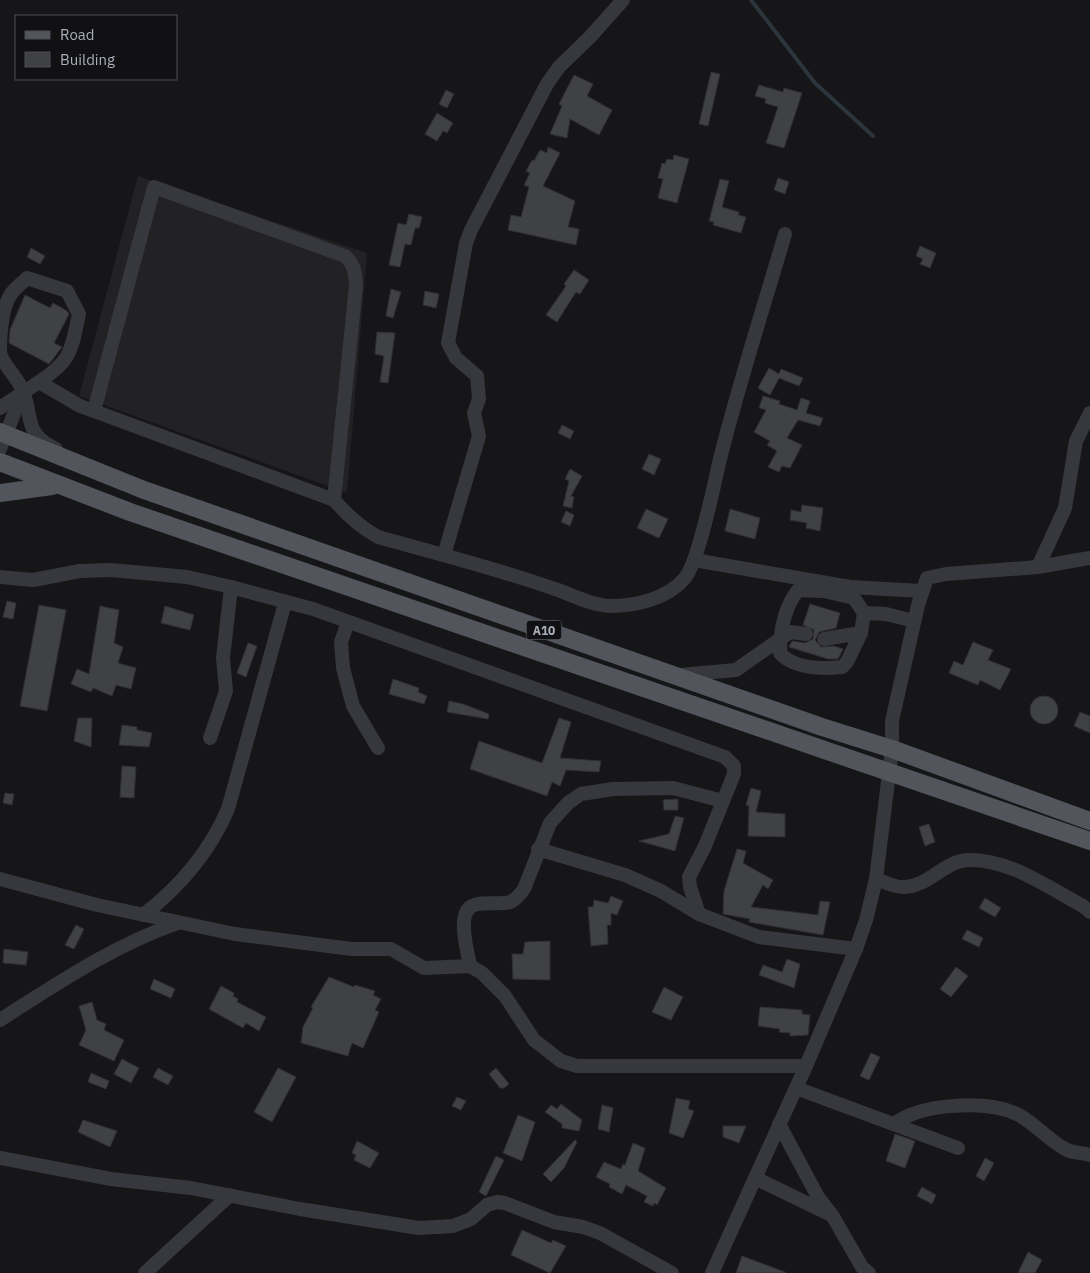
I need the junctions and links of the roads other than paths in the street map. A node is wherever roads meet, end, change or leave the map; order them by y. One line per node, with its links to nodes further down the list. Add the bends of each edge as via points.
1 (623, 0): 14 (street, via 559,67 547,84 466,243 448,343 456,358 477,376 479,399 474,413 480,436)
2 (785, 234): 16 (street, via 720,457)
3 (39, 382): 4 (street); 4 (street, via 61,367 72,346 79,314 67,291 27,278 11,294 0,323 0,354); 6 (street)
4 (23, 391): 5 (street); 8 (street); 10 (street, via 29,421 35,433 48,445)
5 (0, 408)
6 (94, 411): 13 (street); 13 (street, via 154,187 344,256 352,262 356,286)
7 (1090, 413): 17 (street, via 1076,441 1065,508)
8 (2, 438): 10 (main road, A10)
9 (0, 462): 11 (main road, A10)
10 (129, 484): 29 (main road, A10)
11 (58, 485): 12 (main road); 33 (main road, A10)
12 (0, 492)
13 (334, 500): 14 (street, via 354,522 378,537)
14 (444, 555): 16 (street, via 607,606 636,604 669,591 686,577)
15 (1090, 558): 17 (street)
16 (694, 560): 20 (street, via 850,587)
17 (1038, 567): 20 (street, via 936,576 928,578)
18 (0, 577): 19 (street, via 33,580 80,571 111,570 187,577)
19 (231, 588): 21 (street); 30 (street, via 223,658 226,691)
20 (922, 591): 23 (street)
21 (285, 603): 24 (street); 41 (street, via 228,809 217,834 183,880 166,898)
22 (864, 613): 23 (street); 25 (street); 28 (street, via 854,598 824,590 798,590 787,604)
23 (914, 621): 32 (street, via 892,721)
24 (348, 622): 31 (street, via 341,642 352,706); 34 (street, via 725,758 735,770)
25 (861, 633): 27 (street); 28 (street, via 842,668 803,666 786,659 780,653)
26 (806, 634): 28 (street, via 790,632)
27 (824, 639)
28 (780, 640): 29 (street, via 736,670)
29 (672, 675): 32 (main road, A10)
30 (210, 738)
31 (378, 748)
32 (892, 749): 33 (street); 35 (main road, A10)
33 (889, 773): 36 (main road, A10); 39 (street)
34 (723, 801): 37 (street, via 673,788 594,790 580,794 562,810 550,823); 42 (street, via 689,877)
35 (1090, 821)
36 (1090, 841)
37 (538, 850): 42 (street, via 625,875 661,891); 45 (street, via 518,897 511,902 484,901 469,908 464,928)
38 (0, 879): 41 (street)
39 (876, 879): 40 (street, via 905,887 958,862 975,860 1023,874); 44 (street)
40 (1090, 912)
41 (143, 914): 43 (street)
42 (699, 914): 44 (street, via 760,937)
43 (179, 922): 45 (street, via 279,941 352,949 391,949 424,968); 46 (street, via 116,948)
44 (856, 949): 47 (street)
45 (470, 966): 47 (street, via 505,996 534,1040 561,1060 576,1066)
46 (0, 1020)
47 (806, 1066): 48 (street)
48 (796, 1088): 49 (street); 50 (street)
49 (779, 1124): 54 (street); 56 (street, via 818,1197)
50 (894, 1124): 51 (street); 52 (street, via 905,1116 926,1109 986,1107 1007,1110 1068,1150)
51 (958, 1148)
52 (1090, 1155)
53 (0, 1158): 55 (street, via 111,1179 192,1188)
54 (755, 1178): 56 (street); 59 (street)
55 (230, 1196): 57 (street); 58 (street, via 419,1228 453,1226 471,1219 488,1205 505,1203 554,1222 600,1234)
56 (832, 1215): 60 (street, via 862,1267)
57 (145, 1273)
58 (672, 1273)
59 (712, 1273)
60 (869, 1273)

